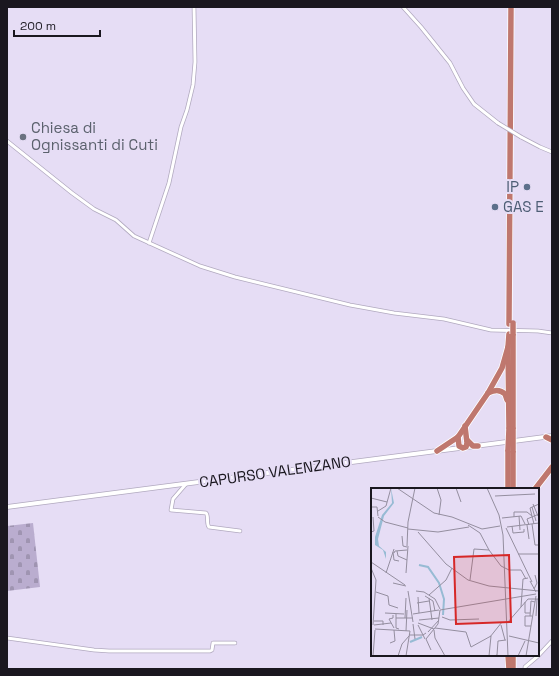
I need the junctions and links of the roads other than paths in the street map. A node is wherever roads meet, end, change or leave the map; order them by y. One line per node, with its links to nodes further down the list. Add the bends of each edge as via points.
1 (194, 7): 7 (street, via 193,85 169,183)
2 (403, 7): 6 (street, bridge, via 422,26 450,63 474,104 498,123)
3 (511, 7): 8 (highway)
4 (514, 7): 8 (highway)
5 (7, 141): 7 (street, via 94,209 116,220 134,236)
6 (552, 152)
7 (148, 243): 10 (street, via 200,266 234,277 350,305 491,330 538,331)
8 (511, 323): 9 (highway)
9 (511, 334): 11 (highway); 14 (highway)
10 (552, 334)
11 (508, 347): 12 (highway, via 502,368); 14 (highway)
12 (488, 393): 13 (highway); 14 (highway, via 496,390 506,394)
13 (465, 426): 16 (highway); 18 (highway)
14 (510, 427): 23 (highway, bridge)
15 (552, 436): 17 (street, CAPURSO VALENZANO)
16 (458, 437): 21 (highway, via 458,444); 22 (highway)
17 (546, 437): 19 (highway); 20 (street, CAPURSO VALENZANO)
18 (467, 440): 20 (highway, via 473,446); 21 (highway, via 466,447)
19 (552, 440)
20 (478, 446): 21 (street, CAPURSO VALENZANO)
21 (463, 448): 22 (street, CAPURSO VALENZANO)
22 (437, 451): 26 (street, CAPURSO VALENZANO)
23 (510, 451): 24 (highway); 27 (highway)
24 (513, 461): 28 (highway); 29 (highway)
25 (551, 470): 30 (highway)
26 (186, 484): 31 (street, CAPURSO VALENZANO); 32 (street, via 173,499 171,510 206,513 209,527)
27 (508, 488)
28 (513, 488)
29 (517, 488)
30 (536, 488)
31 (7, 507)
32 (240, 531)
33 (7, 638): 35 (street, via 109,651 210,651 213,643)
34 (552, 641): 36 (street)
35 (234, 643)
36 (539, 655)
37 (508, 656): 40 (highway)
38 (513, 656): 41 (highway)
39 (538, 656): 42 (street, via 524,667)
40 (508, 669)
41 (512, 669)
42 (525, 669)

